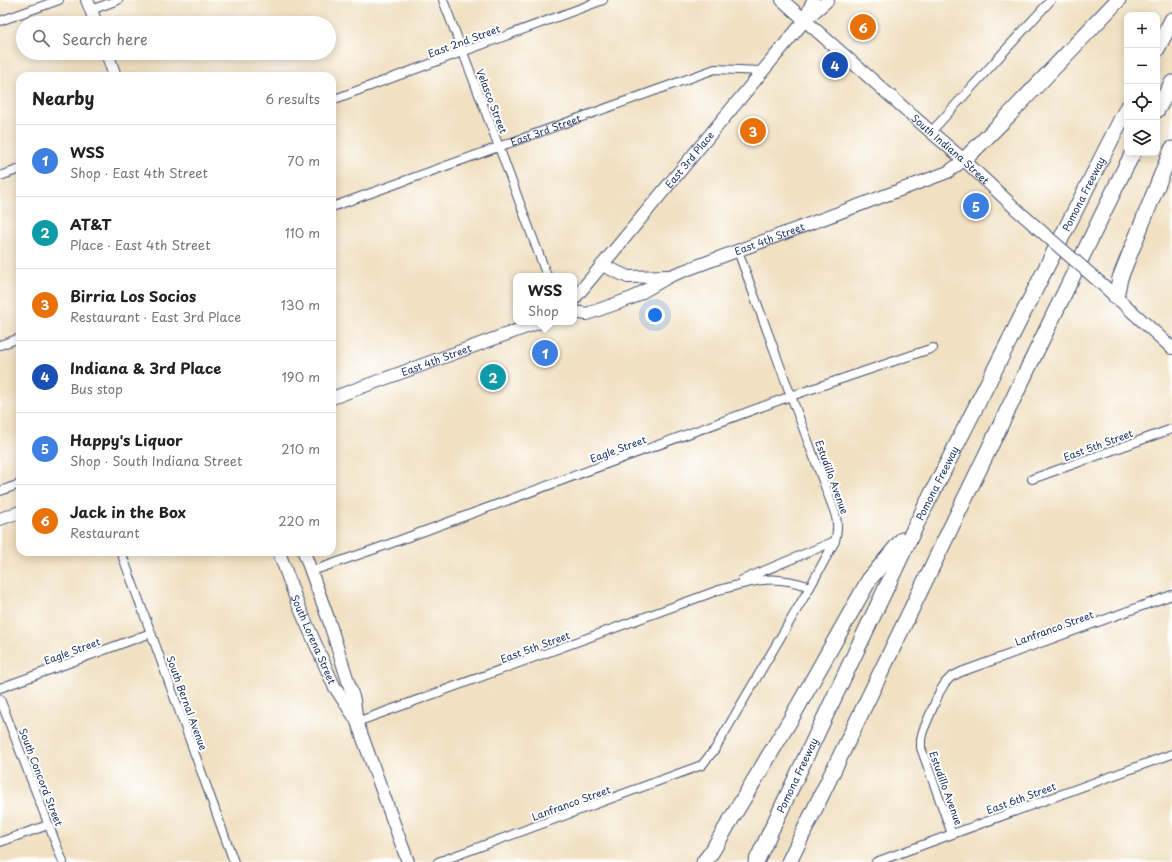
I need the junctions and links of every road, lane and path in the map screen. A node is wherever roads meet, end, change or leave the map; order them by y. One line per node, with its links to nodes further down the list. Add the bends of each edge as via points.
1 (59, 0): 12 (street)
2 (118, 0): 10 (street)
3 (443, 0): 18 (street, Velasco Street)
4 (603, 0): 18 (street, East 2nd Street)
5 (782, 0): 14 (main road, South Indiana Street)
6 (813, 0): 14 (main road)
7 (828, 0): 14 (main road)
8 (1051, 0): 26 (street)
9 (1118, 0): 30 (highway)
10 (89, 5): 13 (main road)
11 (16, 16): 16 (street)
12 (16, 16)
13 (93, 16)
14 (805, 20): 20 (main road, East 3rd Place); 26 (main road, South Indiana Street)
15 (1172, 20): 17 (highway)
16 (0, 22)
17 (1158, 48)
18 (462, 52): 23 (street, East 2nd Street); 27 (street, Velasco Street)
19 (110, 60): 21 (main road)
20 (762, 71): 27 (street, East 3rd Street, via 715,69); 35 (main road, East 3rd Place)
21 (114, 72)
22 (1172, 83): 24 (highway)
23 (336, 99)
24 (1160, 105)
25 (1124, 114): 54 (highway, Pomona Freeway)
26 (931, 132): 30 (main road, South Indiana Street)
27 (499, 147): 33 (street, East 3rd Street); 36 (street, Velasco Street)
28 (1172, 149): 39 (highway, via 1120,278)
29 (1131, 156): 79 (highway)
30 (964, 160): 34 (main road, East 4th Street, via 948,172); 39 (main road, South Indiana Street, bridge)
31 (16, 170): 32 (street)
32 (0, 176)
33 (336, 207)
34 (738, 251): 37 (main road, East 4th Street); 46 (street, Estudillo Avenue)
35 (602, 265): 37 (main road, via 628,277); 38 (main road, East 3rd Place)
36 (547, 273)
37 (670, 276): 40 (main road, East 4th Street, via 632,298 587,314)
38 (577, 295)
39 (1116, 297): 45 (main road, South Indiana Street)
40 (577, 312)
41 (532, 325): 47 (main road, East 4th Street)
42 (16, 339): 43 (street)
43 (0, 345)
44 (933, 348): 46 (street, Eagle Street)
45 (1172, 348)
46 (791, 396): 55 (street, Estudillo Avenue, via 835,513 838,524); 59 (street, Eagle Street)
47 (336, 397)
48 (1172, 429): 49 (street, East 5th Street)
49 (1032, 480)
50 (16, 485): 51 (street)
51 (0, 491)
52 (16, 513): 53 (main road)
53 (0, 519)
54 (917, 523): 77 (highway, via 869,580 792,718); 78 (highway, Pomona Freeway)
55 (835, 540): 60 (street, Estudillo Avenue); 61 (street, East 5th Street)
56 (122, 556): 63 (street, South Bernal Avenue)
57 (280, 556): 67 (main road, South Lorena Street, via 297,602 334,686)
58 (306, 556): 59 (main road, South Lorena Street)
59 (312, 571): 67 (main road, South Lorena Street, via 354,700)
60 (810, 587): 61 (street, East 5th Street, via 779,579 766,579); 69 (street, Estudillo Avenue)
61 (719, 590): 67 (street, East 5th Street)
62 (1172, 596): 64 (street, Lanfranco Street, via 961,672)
63 (151, 633): 65 (street, Eagle Street); 74 (street, South Bernal Avenue)
64 (945, 683): 71 (street, Estudillo Avenue, via 923,731 921,748)
65 (0, 688)
66 (0, 699): 70 (street, South Concord Street)
67 (357, 722): 75 (main road, South Lorena Street)
68 (1172, 754): 71 (street, East 6th Street)
69 (708, 759): 76 (street, Lanfranco Street, via 696,768)
70 (48, 825): 72 (street); 73 (street, South Concord Street)
71 (952, 834): 80 (street, East 6th Street)
72 (0, 842)
73 (63, 862)
74 (234, 862)
75 (408, 862)
76 (438, 862)
77 (704, 862)
78 (756, 862)
79 (789, 862)
80 (876, 862)

